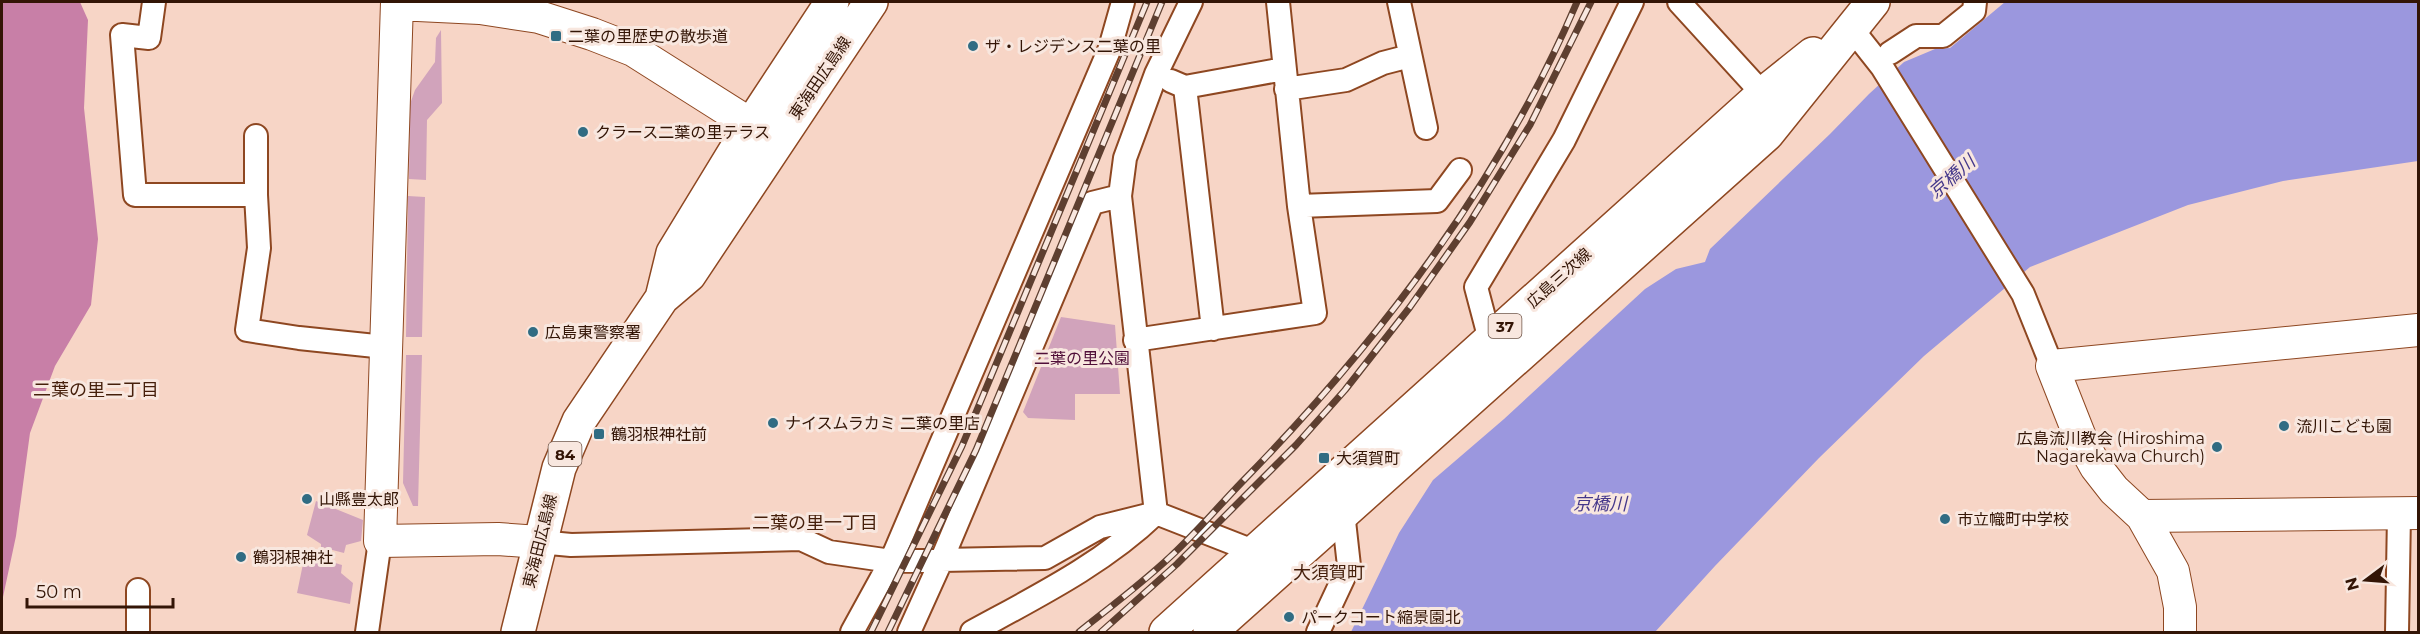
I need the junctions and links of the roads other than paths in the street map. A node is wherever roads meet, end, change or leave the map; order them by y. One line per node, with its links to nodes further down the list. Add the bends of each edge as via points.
1 (154, 2): 24 (street, via 149,38 122,35 135,195)
2 (395, 2): 21 (street, via 539,17 592,34 633,50); 31 (street)
3 (832, 2): 21 (main road, 東海田広島線 / 84)
4 (871, 2): 21 (main road, 東海田広島線 / 84)
5 (1122, 2): 41 (street, via 1110,48)
6 (1191, 2): 16 (street)
7 (1278, 2): 17 (street)
8 (1399, 2): 14 (street)
9 (1632, 2): 30 (street, via 1564,140 1476,287)
10 (1679, 2): 19 (street)
11 (1874, 2): 13 (main road, 広島三次線 / 37)
12 (1976, 2): 15 (street, via 1974,11 1943,36 1916,36)
13 (1852, 29): 15 (street); 19 (main road, 広島三次線 / 37); 33 (main road, 広島三次線 / 37, via 1767,134)
14 (1410, 56): 17 (street, via 1346,80); 20 (street)
15 (1886, 60): 32 (street, via 2023,294)
16 (1156, 74): 18 (street); 25 (street, via 1125,158)
17 (1285, 79): 18 (street); 26 (street)
18 (1185, 87): 27 (street)
19 (1763, 94): 30 (main road, 広島三次線 / 37)
20 (1426, 128)
21 (764, 133): 38 (main road, 東海田広島線 / 84, via 689,275 662,298 579,421 559,468)
22 (256, 136): 24 (street)
23 (1461, 170): 26 (street, via 1437,201)
24 (256, 195): 31 (street, via 259,248 247,330)
25 (1120, 196): 29 (street); 40 (street, via 1092,203)
26 (1299, 206): 27 (street, via 1315,313)
27 (1213, 329): 29 (street)
28 (2418, 330): 32 (street)
29 (1135, 340): 34 (street)
30 (1490, 340): 39 (main road, 広島三次線 / 37)
31 (385, 347): 37 (street)
32 (2052, 366): 36 (street, via 2096,467)
33 (1343, 512): 39 (main road, 広島三次線 / 37); 51 (street, via 1349,566)
34 (1156, 513): 39 (street); 40 (street, via 1100,527 1045,558); 48 (street, via 1130,538 1077,573)
35 (2409, 514): 36 (street); 53 (street)
36 (2142, 516): 52 (street, via 2173,571)
37 (380, 541): 38 (street); 44 (street)
38 (539, 542): 41 (street, via 572,545 801,539 829,552); 45 (main road, 東海田広島線 / 84)
39 (1272, 558): 49 (main road, 広島三次線 / 37); 50 (main road, 広島三次線 / 37)
40 (942, 560): 41 (street); 47 (street)
41 (891, 561): 46 (street)
42 (138, 590): 43 (street)
43 (138, 633)
44 (367, 633)
45 (518, 633)
46 (852, 633)
47 (909, 633)
48 (972, 633)
49 (1166, 633)
50 (1210, 633)
51 (1318, 633)
52 (2180, 633)
53 (2397, 633)

